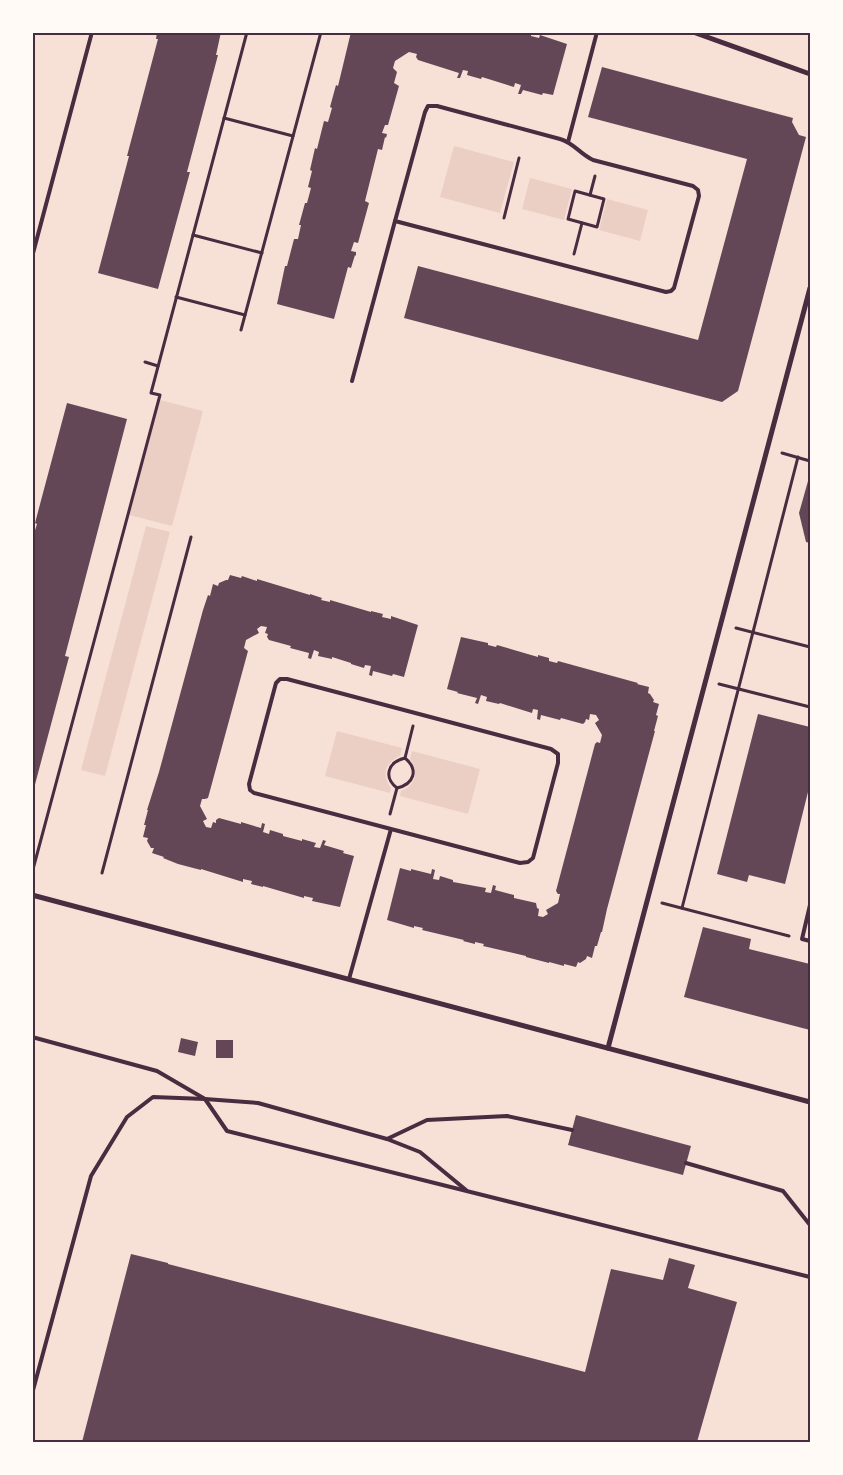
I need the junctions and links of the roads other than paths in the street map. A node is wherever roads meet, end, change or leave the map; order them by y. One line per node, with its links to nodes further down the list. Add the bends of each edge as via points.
1 (92, 32): 7 (lane)
2 (598, 32): 5 (lane)
3 (693, 32): 4 (street)
4 (810, 74)
5 (568, 142): 6 (lane, via 428,106); 6 (lane, via 586,157 698,190 699,196 671,292)
6 (395, 221): 9 (lane)
7 (32, 257)
8 (810, 288): 16 (street)
9 (352, 381)
10 (388, 828): 10 (lane, via 520,863 528,862 533,858 558,754 551,749 280,679 276,683 250,790); 14 (lane)
11 (32, 895): 14 (street)
12 (810, 905): 13 (lane, via 802,939)
13 (810, 942)
14 (349, 979): 16 (street)
15 (34, 1038): 17 (lane, via 157,1071)
16 (608, 1048): 18 (street)
17 (205, 1098): 20 (lane, via 258,1103); 22 (lane, via 227,1131); 25 (lane, via 153,1097 127,1117 91,1176)
18 (810, 1102)
19 (572, 1130): 20 (lane, via 508,1116 427,1120)
20 (387, 1139): 22 (lane, via 420,1152)
21 (686, 1162): 23 (lane, via 784,1192)
22 (467, 1191): 24 (lane)
23 (810, 1225)
24 (810, 1277)
25 (32, 1394)

